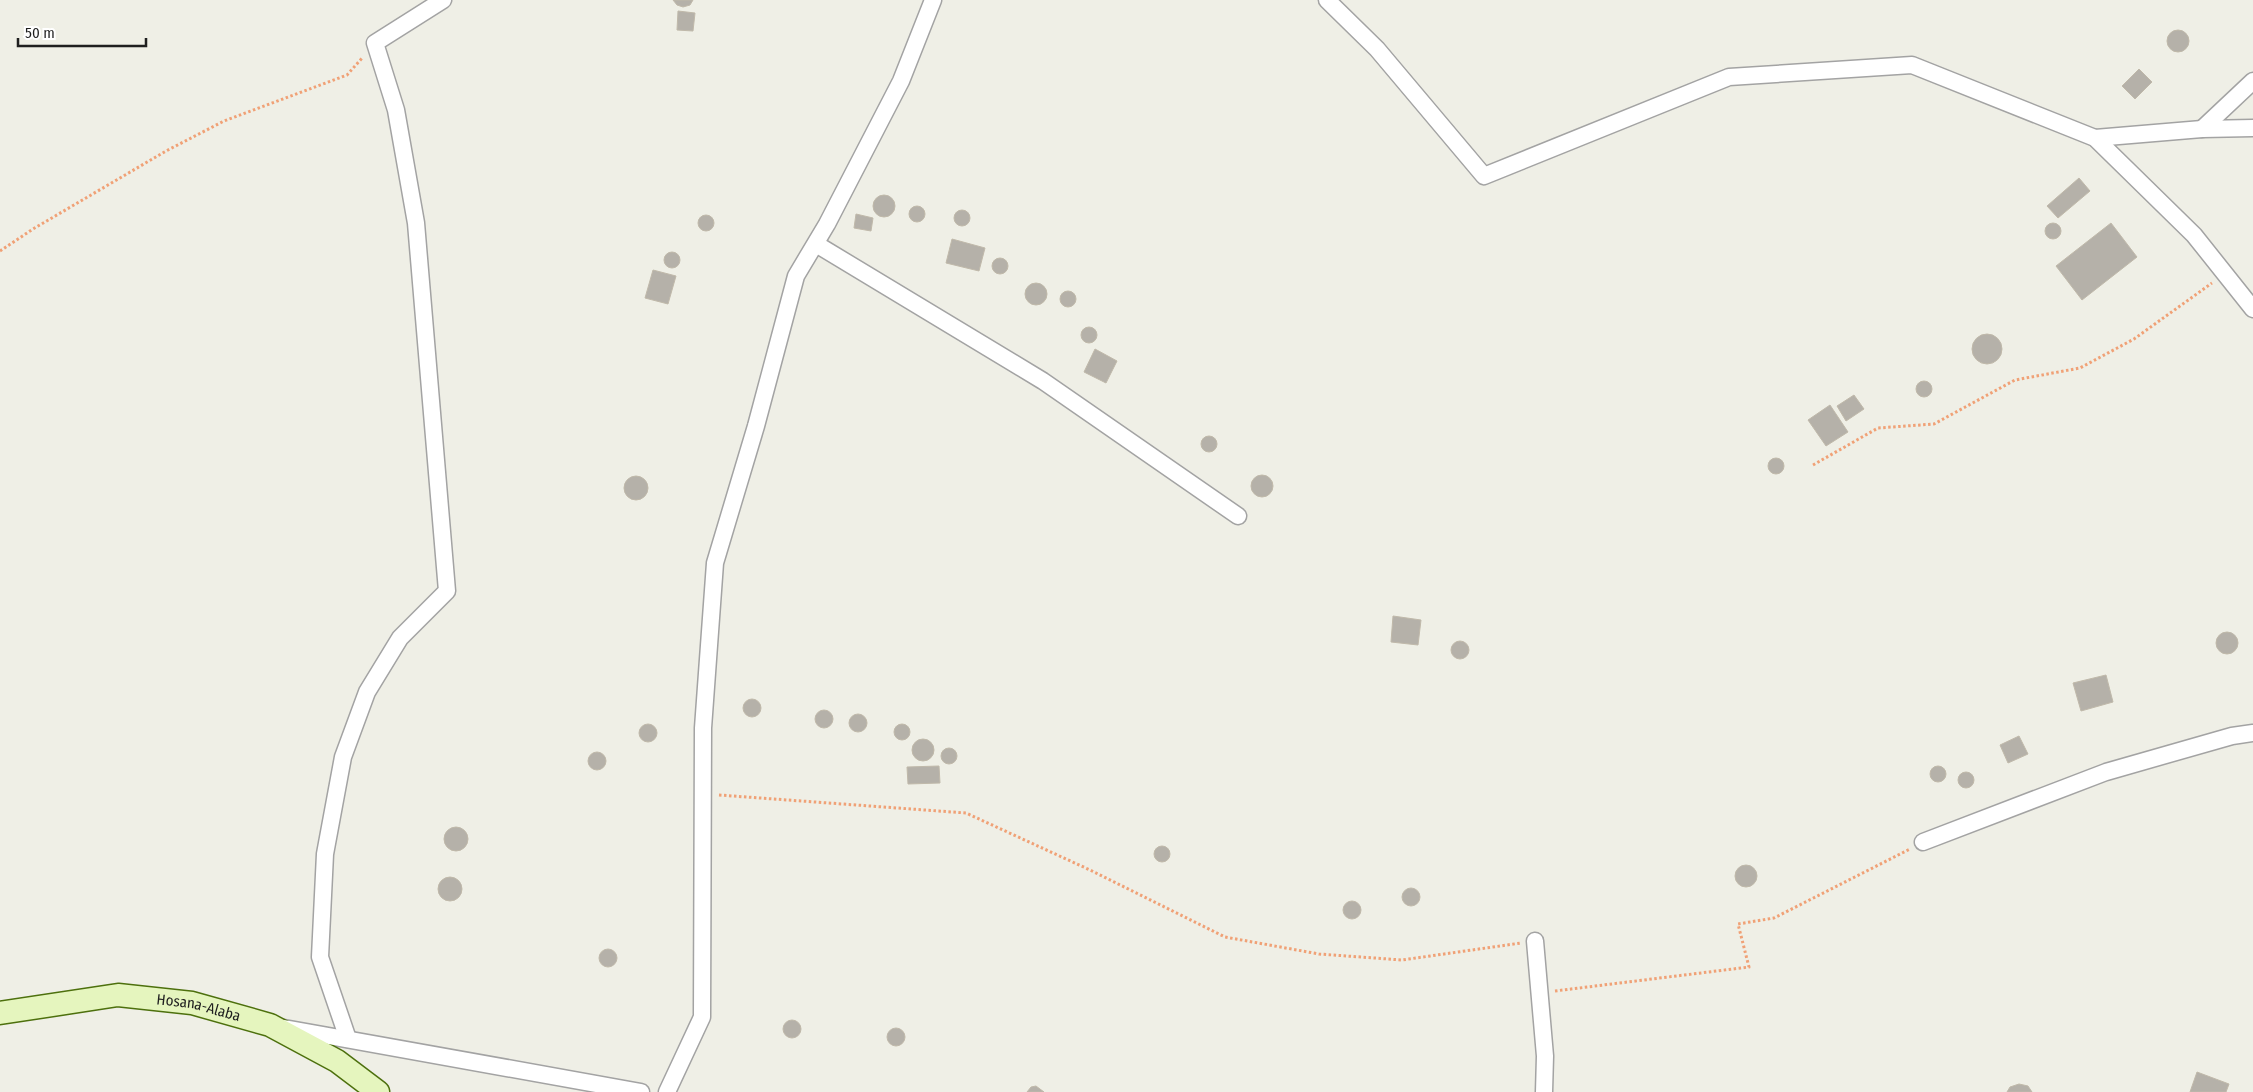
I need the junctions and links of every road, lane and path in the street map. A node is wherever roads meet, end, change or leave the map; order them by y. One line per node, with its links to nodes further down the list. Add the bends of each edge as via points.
1 (444, 0): 4 (street)
2 (932, 0): 9 (street, via 901,81)
3 (1327, 0): 8 (street, via 1377,49 1484,176 1729,78 1912,65)
4 (376, 44): 10 (path, via 347,75 224,121 166,151); 22 (street, via 396,110 416,223 447,591 400,638 367,692 343,757 325,854 320,957)
5 (2253, 81): 7 (street)
6 (2253, 128): 7 (street)
7 (2202, 129): 8 (street)
8 (2095, 138): 11 (street, via 2194,234)
9 (816, 244): 14 (street, via 1044,381); 16 (street, via 796,276 756,426 714,563 702,728)
10 (0, 251)
11 (2225, 274): 12 (street); 13 (path, via 2134,339 2080,368 2015,380 1934,424 1878,428)
12 (2253, 309)
13 (1813, 465)
14 (1238, 516)
15 (2253, 733): 17 (street, via 2106,772)
16 (703, 794): 18 (path, via 966,813 1225,937 1319,954 1402,960); 25 (street, via 702,1017)
17 (1924, 842): 19 (path, via 1774,918 1738,924 1749,967)
18 (1535, 941): 19 (street)
19 (1539, 993): 26 (street, via 1546,1056)
20 (0, 1013): 21 (main road, Hosana-Alaba, via 118,995 192,1002)
21 (270, 1025): 22 (street); 23 (main road, Hosana-Alaba, via 337,1061)
22 (348, 1039): 24 (street)
23 (378, 1092)
24 (642, 1092)
25 (667, 1092)
26 (1544, 1092)

